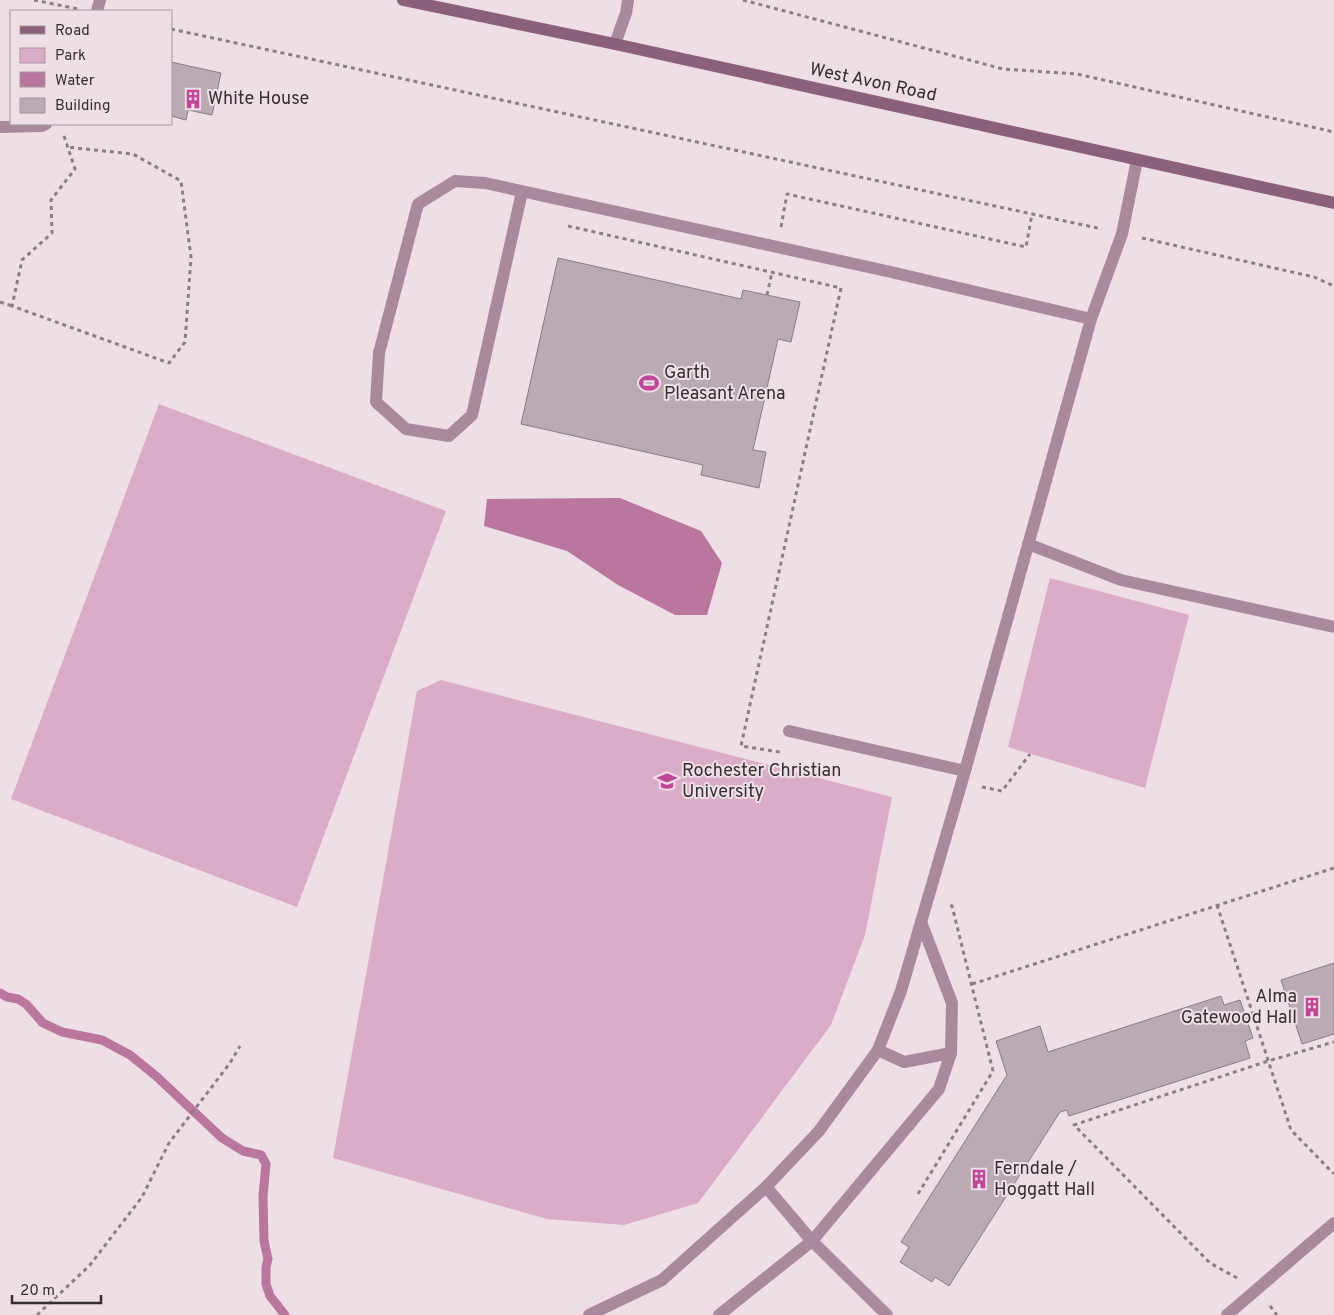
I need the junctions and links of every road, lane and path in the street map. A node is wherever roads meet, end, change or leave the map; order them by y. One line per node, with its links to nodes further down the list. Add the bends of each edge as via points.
1 (34, 0): 5 (path)
2 (403, 0): 7 (main road, West Avon Road)
3 (628, 0): 7 (street)
4 (742, 0): 10 (path, via 1003,68 1076,74)
5 (80, 10)
6 (172, 29): 14 (path)
7 (615, 44): 11 (main road, West Avon Road)
8 (44, 125): 9 (street)
9 (0, 127)
10 (1334, 132)
11 (1136, 160): 13 (main road, West Avon Road); 16 (street)
12 (522, 192): 12 (street, via 472,415 449,436 406,429 376,402 379,353 418,204 455,181 485,183); 17 (street)
13 (1334, 203)
14 (1032, 214): 16 (path); 17 (path, via 1026,247 787,194)
15 (568, 226): 18 (path)
16 (1122, 234): 19 (path, via 1314,277); 23 (street)
17 (777, 247): 18 (path); 23 (street)
18 (772, 272): 20 (path); 27 (path, via 841,288 741,746)
19 (1334, 286)
20 (767, 295)
21 (0, 302): 22 (path)
22 (12, 306): 22 (path, via 169,363 185,342 191,257 180,181 133,154 66,147 76,169 51,200 52,233 22,260)
23 (1091, 319): 24 (street)
24 (1028, 544): 25 (street, via 1121,580); 28 (street)
25 (1334, 626)
26 (789, 731): 28 (street)
27 (790, 754)
28 (965, 771): 30 (street)
29 (1334, 868): 31 (path)
30 (927, 901): 32 (street); 33 (path, via 952,906)
31 (1218, 905): 33 (path); 38 (path)
32 (921, 922): 36 (street, via 901,992); 37 (street, via 952,1002)
33 (972, 984): 41 (path, via 993,1071)
34 (1334, 1042): 38 (path)
35 (240, 1046): 45 (path, via 169,1143 142,1197 90,1265)
36 (878, 1050): 37 (street, via 904,1062); 40 (street, via 819,1131)
37 (951, 1053): 43 (street, via 939,1089)
38 (1268, 1061): 39 (path, via 1291,1130); 44 (path, via 1074,1125 1210,1263)
39 (1334, 1174)
40 (766, 1187): 43 (street); 46 (street, via 662,1280)
41 (918, 1194)
42 (1334, 1223): 44 (street)
43 (812, 1241): 47 (street); 48 (street)
44 (1256, 1290): 49 (street); 50 (path)
45 (38, 1315)
46 (589, 1315)
47 (719, 1315)
48 (887, 1315)
49 (1227, 1315)
50 (1277, 1315)

